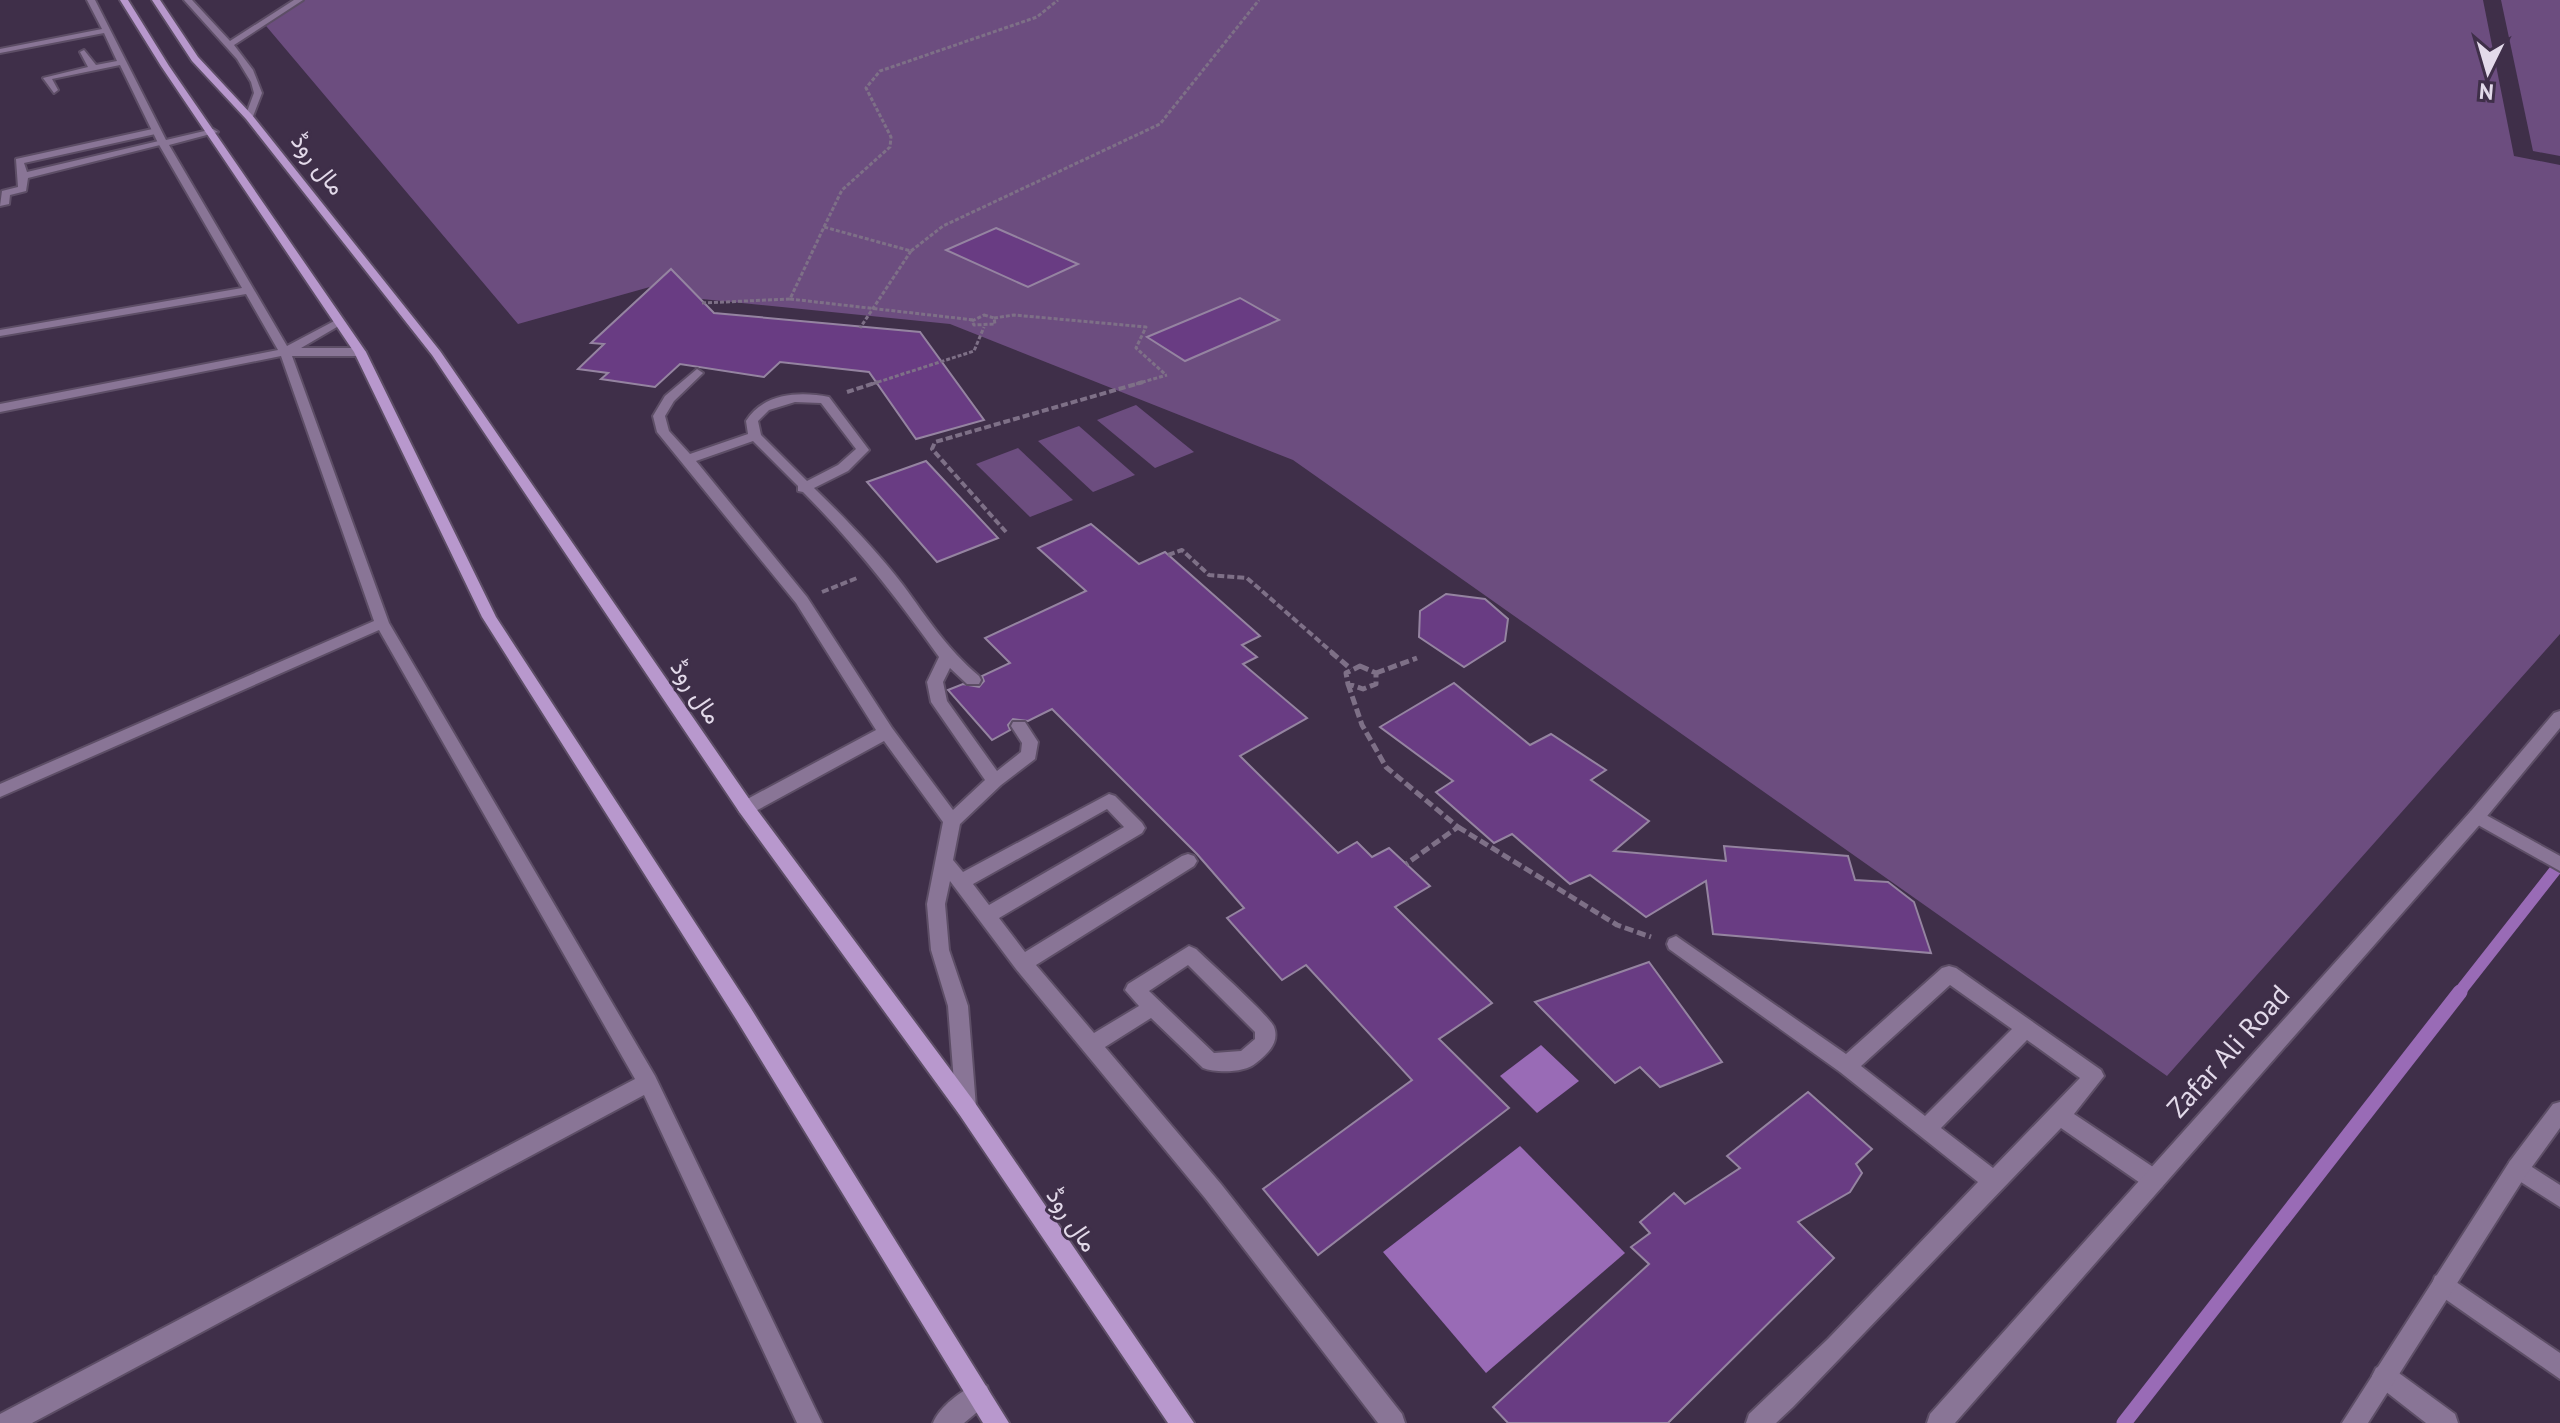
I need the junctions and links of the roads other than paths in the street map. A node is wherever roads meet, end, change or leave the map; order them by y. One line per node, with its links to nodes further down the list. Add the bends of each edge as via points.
1 (91, 0): 6 (street)
2 (124, 0): 14 (main road)
3 (156, 0): 13 (main road, مال روڈ, via 195,59)
4 (188, 0): 7 (street)
5 (299, 0): 7 (street)
6 (108, 30): 8 (street); 10 (street)
7 (227, 46): 13 (street, via 256,84 258,97)
8 (0, 51)
9 (84, 52): 11 (street)
10 (123, 62): 11 (street); 15 (street)
11 (93, 68): 12 (street, via 47,78)
12 (54, 90)
13 (249, 117): 36 (main road, مال روڈ, via 436,353)
14 (213, 132): 15 (street); 19 (main road)
15 (160, 137): 16 (street); 16 (street, via 19,161); 18 (street)
16 (23, 176): 17 (street, via 23,189 5,193 5,202)
17 (0, 203)
18 (246, 291): 20 (street); 21 (street)
19 (338, 322): 21 (street); 22 (main road)
20 (0, 333)
21 (285, 352): 22 (street); 24 (street); 28 (street)
22 (360, 352): 62 (main road, via 489,617 743,1013)
23 (697, 373): 26 (street, via 659,416 663,432)
24 (0, 408)
25 (755, 436): 26 (street); 27 (street); 27 (street, via 752,421 759,409 796,397 825,400 863,450 843,468)
26 (688, 459): 33 (street, via 802,600)
27 (803, 488): 29 (street, via 843,524)
28 (382, 623): 35 (street); 50 (street)
29 (947, 657): 30 (street); 34 (street, via 935,682 939,702)
30 (973, 680)
31 (2560, 717): 37 (street, Zafar Ali Road)
32 (1019, 726): 34 (street, via 1030,742 1029,755)
33 (886, 732): 36 (street); 38 (street)
34 (995, 781): 38 (street)
35 (0, 791)
36 (746, 808): 51 (main road, مال روڈ)
37 (2477, 816): 41 (street); 56 (street, Zafar Ali Road)
38 (952, 821): 39 (street)
39 (943, 859): 42 (street); 51 (street, via 936,904 940,950 958,1006)
40 (1188, 861): 45 (street)
41 (2560, 864)
42 (961, 882): 43 (street); 43 (street, via 1109,800 1136,828)
43 (986, 916): 45 (street)
44 (1676, 944): 49 (street)
45 (1023, 963): 48 (street)
46 (1153, 1007): 46 (street, via 1210,1062 1246,1060 1265,1042 1265,1029 1189,954 1135,990); 48 (street)
47 (2025, 1029): 49 (street, via 1949,974); 53 (street, via 2094,1076); 54 (street)
48 (1093, 1044): 68 (street)
49 (1847, 1066): 54 (street)
50 (648, 1082): 63 (street); 64 (street)
51 (966, 1107): 67 (main road, مال روڈ)
52 (2560, 1111): 55 (street)
53 (2061, 1117): 56 (street); 57 (street)
54 (1926, 1129): 57 (street)
55 (2518, 1168): 58 (street); 59 (street)
56 (2154, 1180): 70 (street, Zafar Ali Road)
57 (1993, 1181): 69 (street, via 1804,1382)
58 (2560, 1197)
59 (2443, 1284): 60 (street); 61 (street)
60 (2560, 1367)
61 (2384, 1376): 71 (street); 72 (street)
62 (978, 1395): 65 (street); 66 (main road)
63 (7, 1423)
64 (810, 1423)
65 (945, 1423)
66 (997, 1423)
67 (1182, 1423)
68 (1393, 1423)
69 (1758, 1423)
70 (1939, 1423)
71 (2354, 1423)
72 (2446, 1423)

